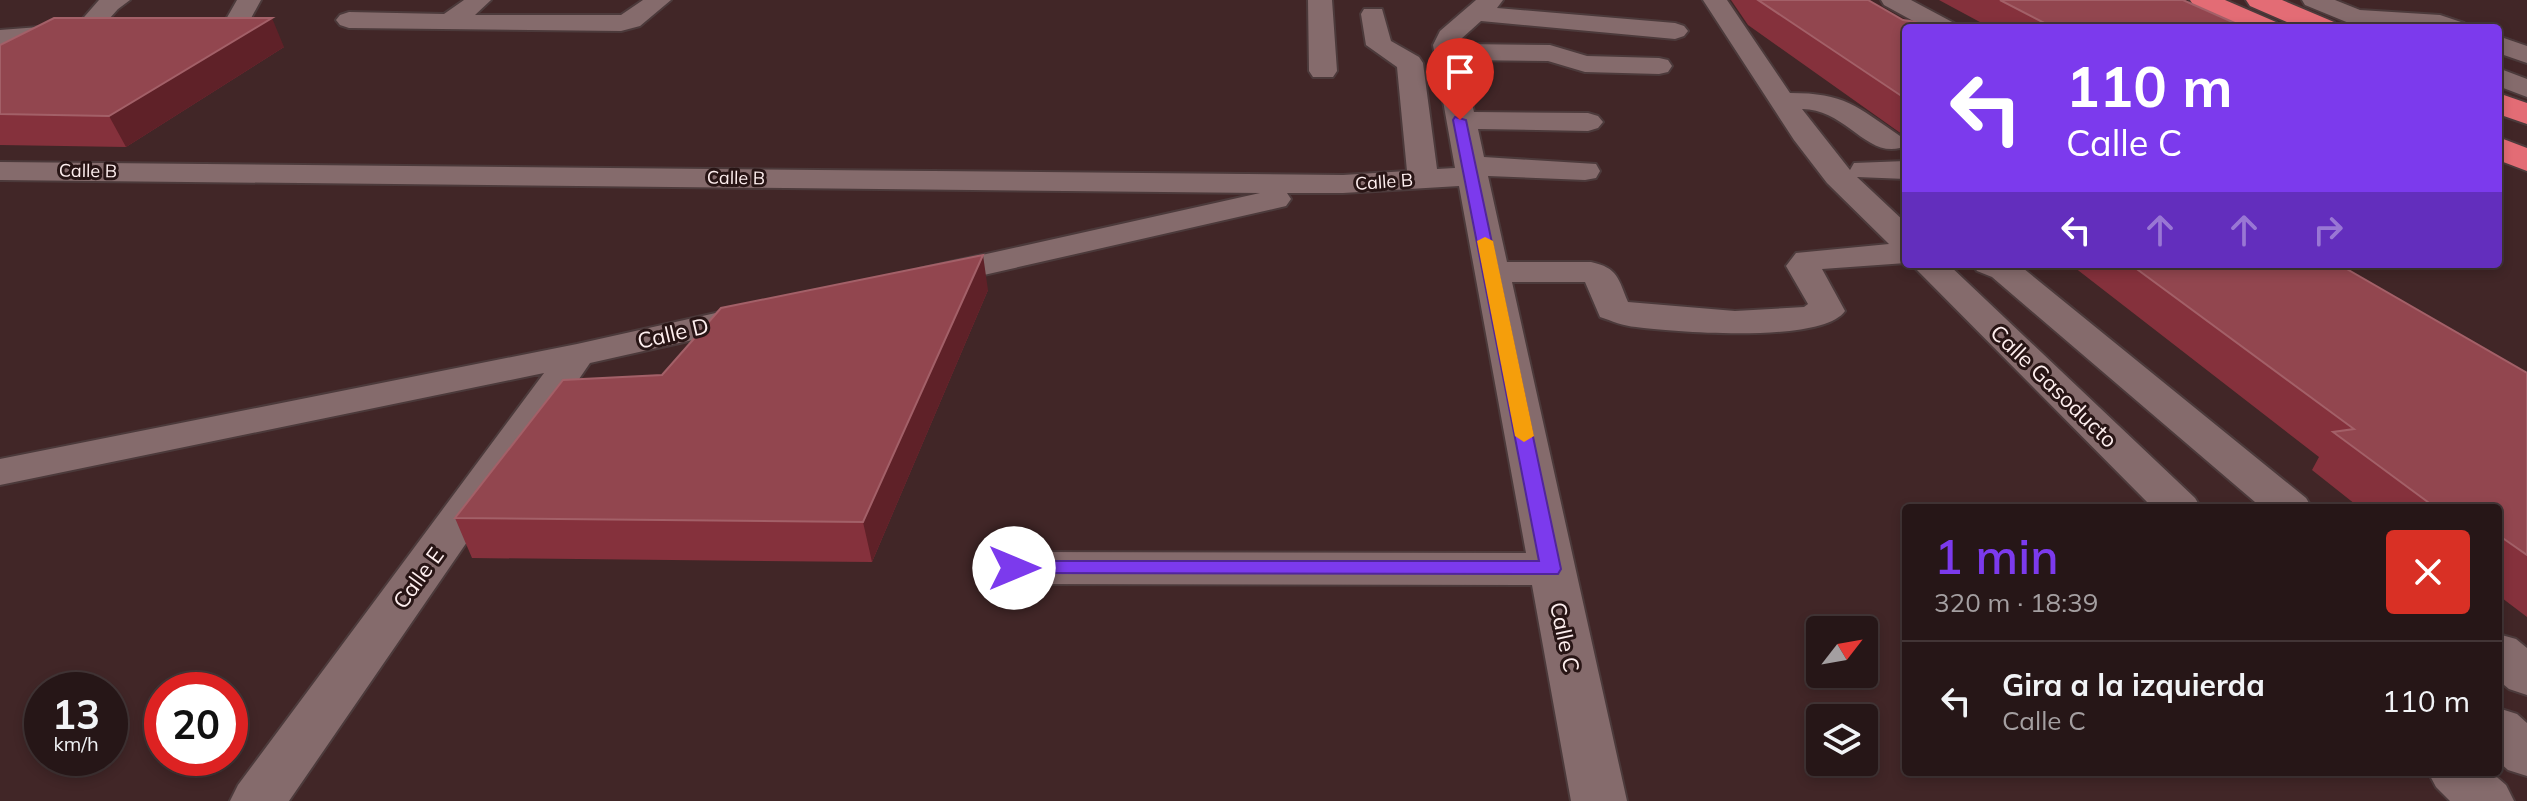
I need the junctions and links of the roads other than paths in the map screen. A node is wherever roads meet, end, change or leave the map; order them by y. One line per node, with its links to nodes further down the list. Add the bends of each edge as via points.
1 (118, 0): 25 (street)
2 (249, 0): 27 (street, via 235,26 227,30)
3 (479, 0): 17 (street)
4 (659, 0): 17 (street, via 621,23)
5 (1320, 0): 35 (street)
6 (1715, 0): 38 (street)
7 (1893, 0): 18 (street)
8 (2177, 0): 19 (highway)
9 (2203, 0): 20 (highway)
10 (2230, 0): 21 (highway)
11 (2259, 0): 22 (highway)
12 (2314, 0): 15 (street)
13 (1483, 6): 26 (street); 32 (street, via 1449,36)
14 (1373, 14): 55 (street, via 1379,45 1410,63)
15 (2354, 17): 23 (street); 24 (street)
16 (349, 20): 17 (street)
17 (450, 22)
18 (1938, 24)
19 (2229, 24)
20 (2257, 24)
21 (2285, 24)
22 (2315, 24)
23 (2372, 24)
24 (2427, 24)
25 (84, 30): 28 (street); 29 (street)
26 (1675, 31)
27 (168, 33)
28 (120, 34)
29 (35, 37): 30 (street); 31 (street); 33 (street)
30 (0, 38)
31 (0, 45)
32 (1448, 52): 34 (street, via 1550,53 1585,64); 42 (street, Calle C)
33 (0, 54)
34 (1659, 66)
35 (1323, 71)
36 (2502, 78): 37 (street)
37 (2527, 89)
38 (1782, 101): 45 (street); 45 (street, via 1822,101 1881,136)
39 (2502, 104): 40 (highway)
40 (2527, 115)
41 (2502, 119): 44 (highway)
42 (1460, 120): 43 (street); 53 (street, Calle C)
43 (1588, 122)
44 (2527, 130)
45 (1804, 134): 50 (street)
46 (2502, 134): 47 (highway)
47 (2527, 145)
48 (2502, 149): 49 (highway)
49 (2527, 161)
50 (1850, 170): 51 (street); 57 (street); 58 (street)
51 (1902, 170)
52 (0, 171): 56 (street, Calle B)
53 (1470, 171): 54 (street, Calle B); 55 (street, Calle B); 62 (street, Calle C)
54 (1585, 171)
55 (1423, 179): 56 (street, Calle B)
56 (1343, 184): 63 (street)
57 (1902, 203)
58 (1902, 237)
59 (1902, 253): 62 (street, via 1808,260 1803,266 1827,311 1781,322 1634,316 1613,309 1600,276 1591,272)
60 (1932, 268): 67 (street, Calle Gasoducto)
61 (1999, 268): 68 (street)
62 (1491, 272): 70 (street, Calle C)
63 (899, 283)
64 (792, 307): 65 (street, Calle D)
65 (577, 355): 66 (street, Calle D); 76 (street, Calle E)
66 (0, 472)
67 (2175, 504)
68 (2285, 504)
69 (1014, 568): 70 (street)
70 (1551, 569): 77 (street, Calle C)
71 (2502, 655): 72 (street)
72 (2527, 676)
73 (2502, 733): 74 (street)
74 (2527, 755)
75 (2459, 776): 78 (street)
76 (258, 801)
77 (1599, 801)
78 (2486, 801)

